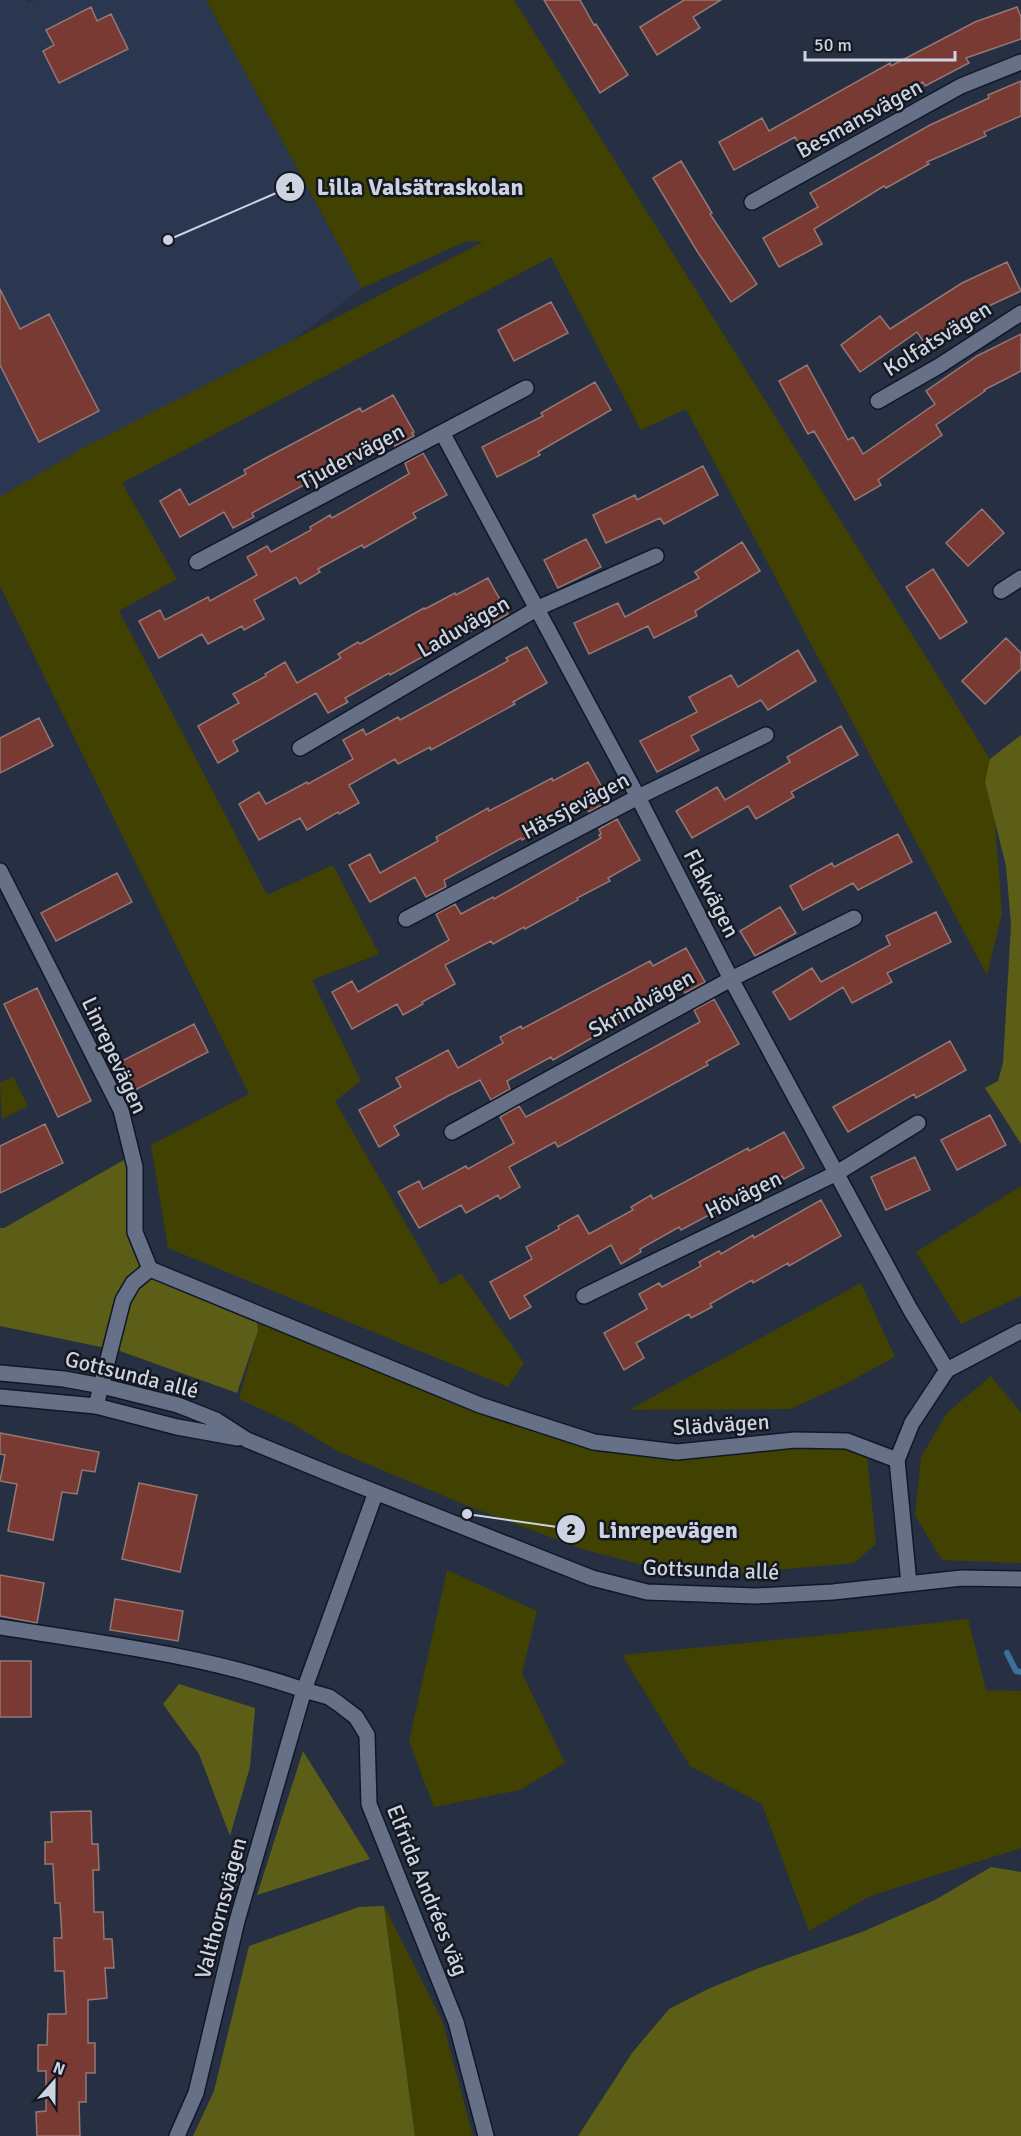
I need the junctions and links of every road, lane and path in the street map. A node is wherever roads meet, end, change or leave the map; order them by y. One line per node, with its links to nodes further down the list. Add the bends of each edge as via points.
1 (1021, 62): 2 (street, Besmansvägen, via 961,86)
2 (752, 202)
3 (1021, 313): 5 (street, Kolfatsvägen)
4 (526, 388): 6 (street, Tjudervägen)
5 (878, 401)
6 (443, 434): 8 (street, Tjudervägen); 11 (street, Flakvägen)
7 (656, 556): 11 (street, Laduvägen)
8 (197, 562)
9 (1021, 578): 10 (street)
10 (1001, 591)
11 (538, 608): 13 (street, Laduvägen); 14 (street, Flakvägen)
12 (766, 735): 14 (street, Hässjevägen)
13 (300, 748)
14 (638, 797): 17 (street, Hässjevägen); 18 (street, Flakvägen)
15 (0, 871): 22 (street, Linrepevägen, via 121,1110 135,1167 135,1232)
16 (854, 918): 18 (street, Skrindvägen)
17 (406, 919)
18 (731, 979): 20 (street, Skrindvägen); 21 (street, Flakvägen)
19 (918, 1124): 21 (street, Hövägen)
20 (452, 1132)
21 (837, 1173): 23 (street, Hövägen); 25 (street, Flakvägen)
22 (150, 1269): 27 (street, via 123,1300); 31 (street, Slädvägen, via 480,1405 594,1442 677,1452 795,1440 847,1441)
23 (584, 1296)
24 (1021, 1331): 25 (street)
25 (947, 1370): 31 (street, via 912,1423)
26 (0, 1373): 27 (street, Gottsunda allé)
27 (102, 1386): 29 (street); 30 (street, Gottsunda allé, via 178,1405 216,1420)
28 (0, 1397): 29 (street, Gottsunda allé)
29 (96, 1406): 30 (street, Gottsunda allé)
30 (247, 1440): 32 (street, Gottsunda allé)
31 (897, 1460): 34 (street)
32 (376, 1492): 34 (street, Gottsunda allé, via 592,1578 647,1592 755,1596); 36 (street, Valthornsvägen)
33 (1021, 1579): 34 (street, Gottsunda allé, via 962,1578)
34 (909, 1584)
35 (0, 1627): 36 (street, via 115,1644)
36 (304, 1690): 37 (street, Valthornsvägen, via 237,1921 196,2093); 38 (street, Elfrida Andrées väg, via 339,1704 356,1717 367,1736 369,1804 456,2022)
37 (177, 2136)
38 (486, 2136)

